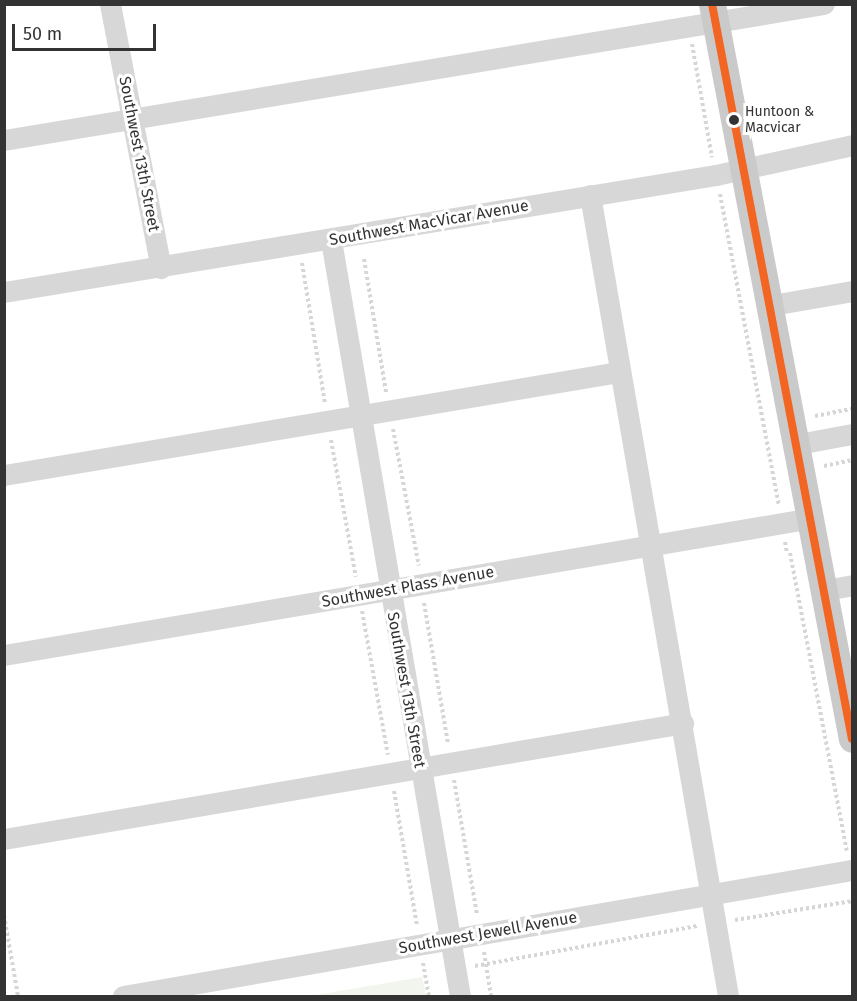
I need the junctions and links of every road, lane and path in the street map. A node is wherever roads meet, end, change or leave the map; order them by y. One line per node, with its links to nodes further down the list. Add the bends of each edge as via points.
1 (111, 4): 5 (street, Southwest 13th Street)
2 (824, 4): 3 (street)
3 (714, 14): 4 (street); 8 (main road)
4 (690, 29): 5 (street); 9 (path)
5 (133, 119): 6 (street); 13 (street, Southwest 13th Street)
6 (4, 140)
7 (852, 145): 8 (street, Southwest MacVicar Avenue)
8 (745, 167): 9 (street, Southwest MacVicar Avenue); 16 (main road)
9 (716, 175): 10 (street, Southwest MacVicar Avenue); 28 (path)
10 (590, 195): 11 (street, Southwest MacVicar Avenue); 17 (street)
11 (330, 240): 13 (street, Southwest MacVicar Avenue); 20 (street, Southwest 13th Street)
12 (364, 259): 18 (path)
13 (161, 268): 15 (street, Southwest MacVicar Avenue)
14 (852, 291): 16 (street)
15 (4, 292)
16 (772, 305): 23 (main road)
17 (619, 372): 18 (street); 29 (street)
18 (388, 407): 20 (street); 30 (path)
19 (852, 410): 21 (path)
20 (359, 412): 26 (street); 32 (street, Southwest 13th Street)
21 (815, 416)
22 (852, 434): 23 (street)
23 (798, 444): 27 (main road)
24 (852, 460): 25 (path)
25 (824, 466)
26 (4, 475)
27 (812, 518): 28 (street, Southwest Plass Avenue); 33 (main road)
28 (782, 523): 29 (street, Southwest Plass Avenue); 40 (path)
29 (651, 546): 30 (street, Southwest Plass Avenue); 35 (street)
30 (422, 585): 32 (street, Southwest Plass Avenue); 37 (path)
31 (852, 585): 33 (street)
32 (389, 590): 34 (street, Southwest Plass Avenue); 38 (street, Southwest 13th Street)
33 (825, 590): 36 (main road)
34 (4, 655)
35 (683, 723): 37 (street); 41 (street)
36 (852, 735)
37 (451, 760): 38 (street); 45 (path)
38 (419, 766): 39 (street); 46 (street, Southwest 13th Street)
39 (4, 839)
40 (851, 870): 41 (street, Southwest Jewell Avenue)
41 (707, 896): 44 (street); 45 (street, Southwest Jewell Avenue)
42 (852, 901): 44 (path)
43 (4, 915): 50 (path)
44 (713, 924): 47 (path); 54 (street)
45 (480, 934): 46 (street, Southwest Jewell Avenue); 47 (path)
46 (449, 940): 48 (street, Southwest 13th Street); 51 (street, Southwest Jewell Avenue)
47 (486, 964): 48 (path); 53 (path)
48 (455, 969): 49 (path); 52 (street, Southwest 13th Street)
49 (425, 974)
50 (18, 996)
51 (123, 996)
52 (460, 996)
53 (491, 996)
54 (728, 996)

